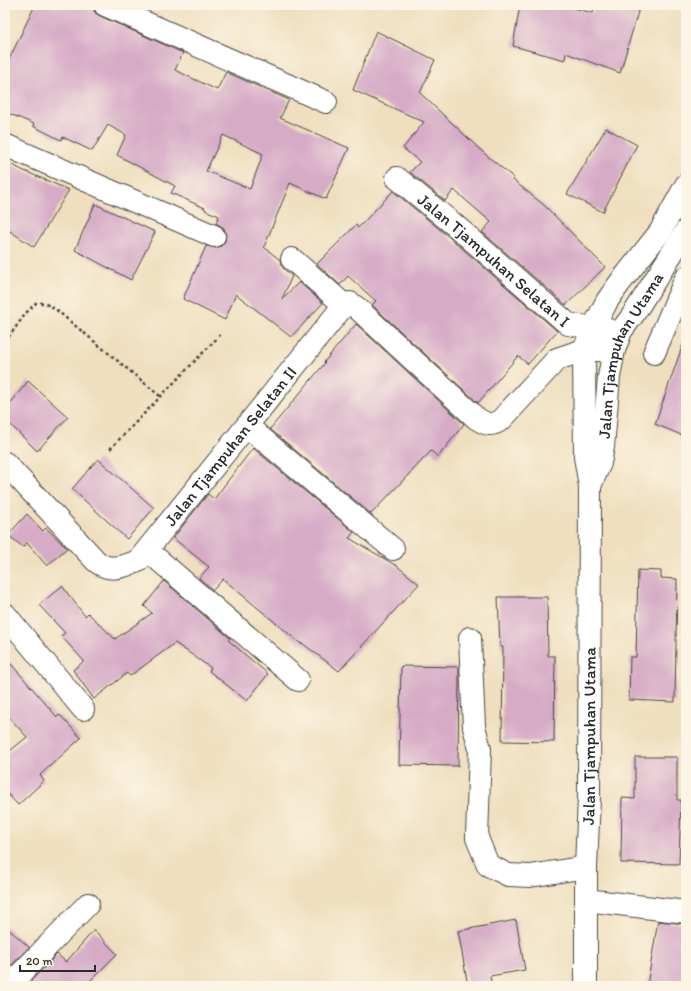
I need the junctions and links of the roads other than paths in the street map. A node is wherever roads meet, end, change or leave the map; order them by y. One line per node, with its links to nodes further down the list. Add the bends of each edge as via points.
1 (105, 5): 2 (street)
2 (326, 102)
3 (5, 145): 7 (street)
4 (397, 178): 11 (street, Jalan Tjampuhan Selatan I, via 568,324)
5 (686, 185): 11 (street, Jalan Tjampuhan Utama, via 660,232 607,301)
6 (686, 231): 12 (street, Jalan Tjampuhan Utama)
7 (214, 236)
8 (292, 259): 10 (street)
9 (686, 278): 14 (street)
10 (344, 305): 13 (street, via 350,303 357,308 476,418 489,424 501,420 557,360); 15 (street, Jalan Tjampuhan Selatan II)
11 (593, 328): 12 (street, Jalan Tjampuhan Selatan I); 13 (street, Jalan Tjampuhan Utama)
12 (618, 341): 13 (street); 17 (street, Jalan Tjampuhan Utama, via 609,378 603,447)
13 (584, 350): 17 (street, Jalan Tjampuhan Utama, via 585,458)
14 (654, 353)
15 (247, 426): 18 (street); 19 (street, Jalan Tjampuhan Selatan II)
16 (5, 463): 19 (street, Jalan Tjampuhan Selatan II, via 99,564 118,568 138,561)
17 (590, 500): 24 (street, Jalan Tjampuhan Utama, via 589,798)
18 (393, 549)
19 (147, 550): 22 (street)
20 (5, 614): 23 (street)
21 (470, 638): 24 (street, via 474,728 480,750 477,838 488,865 508,875 530,876)
22 (298, 680)
23 (83, 709)
24 (586, 867): 25 (street, Jalan Tjampuhan Utama)
25 (586, 900): 27 (street); 29 (street, Jalan Tjampuhan Utama)
26 (88, 904): 28 (street)
27 (686, 912)
28 (9, 986)
29 (586, 986)

